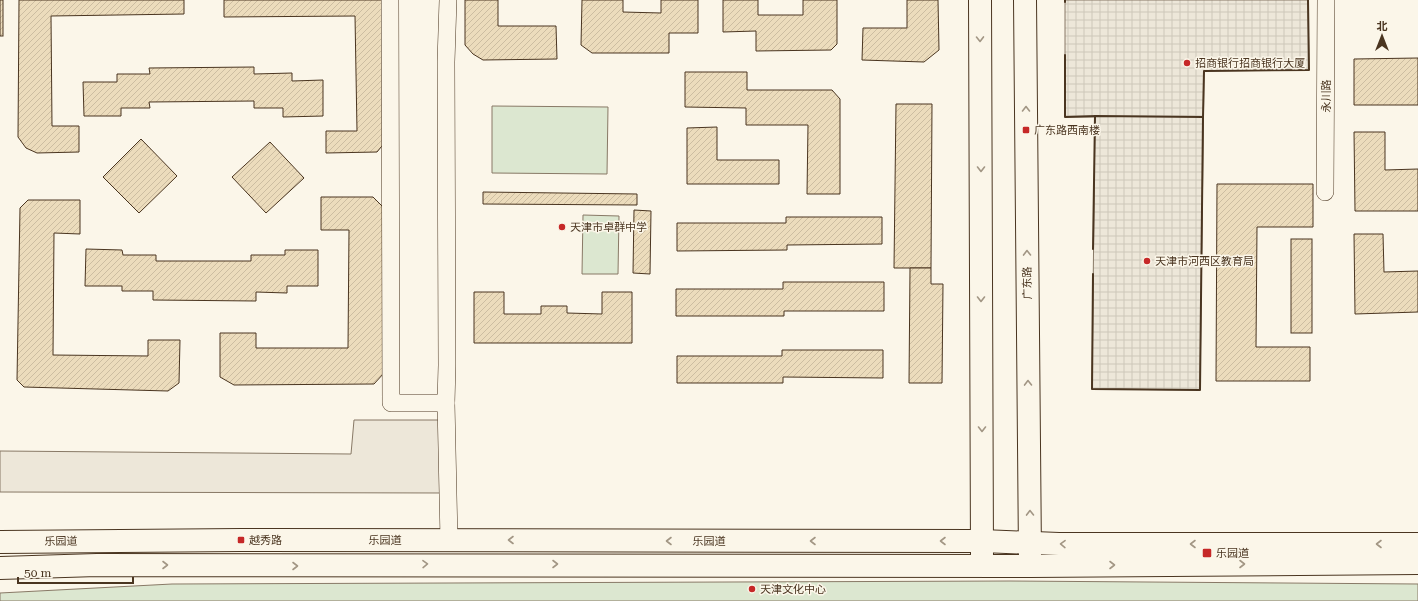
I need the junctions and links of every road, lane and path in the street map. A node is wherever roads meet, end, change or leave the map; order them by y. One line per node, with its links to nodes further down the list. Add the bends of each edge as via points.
1 (390, 0): 7 (street, via 391,403)
2 (448, 0): 7 (street)
3 (980, 0): 9 (main road, one-way to 9)
4 (1025, 0): 11 (main road, 广东路, one-way to 4)
5 (1326, 0): 6 (street, 永川路)
6 (1325, 192)
7 (446, 403): 8 (street)
8 (449, 540): 9 (main road, 乐园道, one-way to 8); 10 (main road, 乐园道); 14 (main road)
9 (982, 541): 11 (main road, 乐园道); 15 (main road)
10 (0, 542)
11 (1030, 542): 12 (main road, 乐园道, one-way to 11); 16 (main road, 广东路)
12 (1418, 544)
13 (1418, 563): 16 (main road, one-way to 13)
14 (449, 564): 15 (main road, one-way to 15); 17 (main road, one-way to 14, via 97,565)
15 (982, 565): 16 (main road)
16 (1031, 566)
17 (0, 568)

